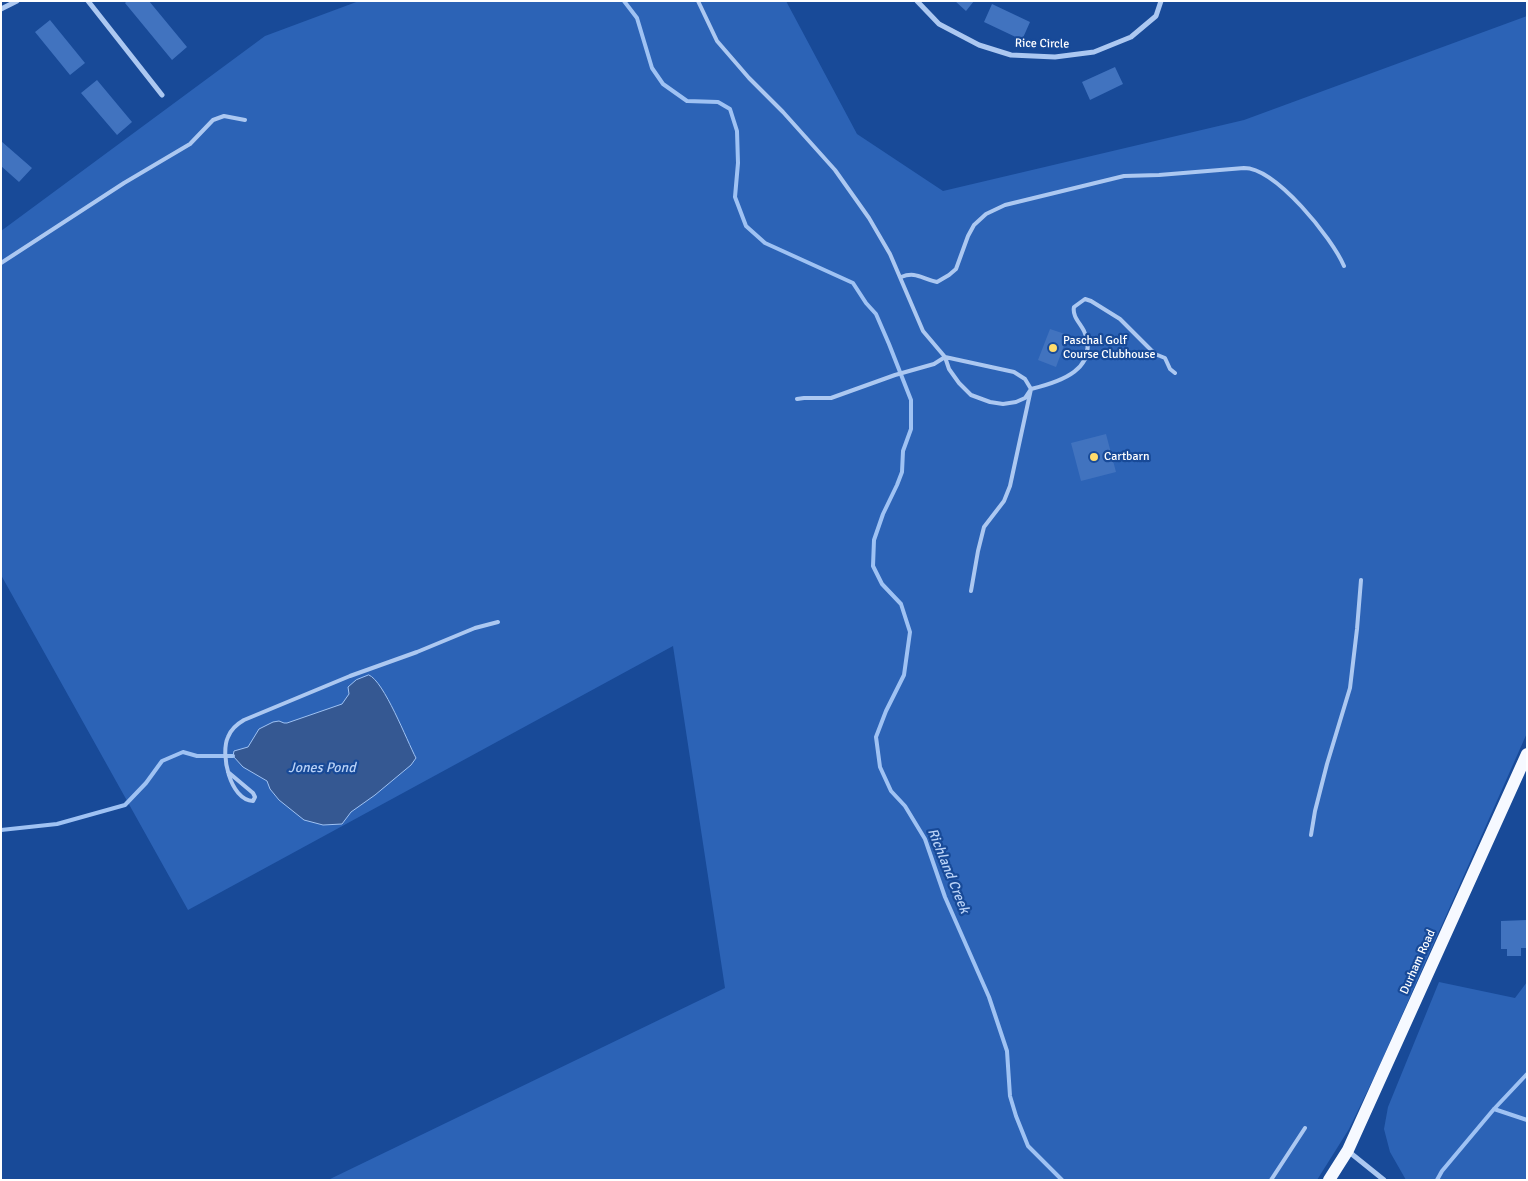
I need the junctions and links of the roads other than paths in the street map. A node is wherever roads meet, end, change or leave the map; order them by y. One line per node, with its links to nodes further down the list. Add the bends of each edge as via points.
1 (17, 1): 6 (street)
2 (88, 1): 7 (street)
3 (698, 1): 11 (lane, via 717,41 835,170 869,218)
4 (917, 1): 5 (street, Rice Circle, via 939,24 979,45 1011,55 1055,57 1094,52 1131,37 1156,16)
5 (1161, 1)
6 (1, 9)
7 (162, 95)
8 (245, 120): 9 (lane, via 224,116 214,120 190,144)
9 (1, 263)
10 (1344, 266): 11 (lane, via 1334,245 1296,201 1257,170 1244,168 1124,176 1005,205 986,214 974,225 960,261 950,275 937,282 918,275)
11 (901, 277): 12 (lane, via 923,331)
12 (945, 356): 14 (lane, via 1014,372 1025,379); 14 (lane, via 949,369 971,395 1003,404 1025,398); 15 (lane, via 934,364 831,398)
13 (1174, 374): 14 (lane, via 1165,358 1155,354 1120,319 1085,299 1073,311 1088,347 1086,361 1056,384)
14 (1031, 389): 17 (lane, via 1010,486 1004,501 984,527)
15 (797, 399)
16 (1361, 580): 21 (lane, via 1350,688 1325,770)
17 (971, 591)
18 (498, 622): 20 (lane, via 350,676 244,720 232,730 226,744)
19 (1527, 754): 23 (main road, Durham Road)
20 (228, 772): 20 (lane, via 236,792 253,801 253,793)
21 (1311, 835)
22 (1305, 1128): 24 (lane)
23 (1348, 1150): 25 (main road, Durham Road); 26 (street)
24 (1271, 1180)
25 (1330, 1180)
26 (1384, 1180)

